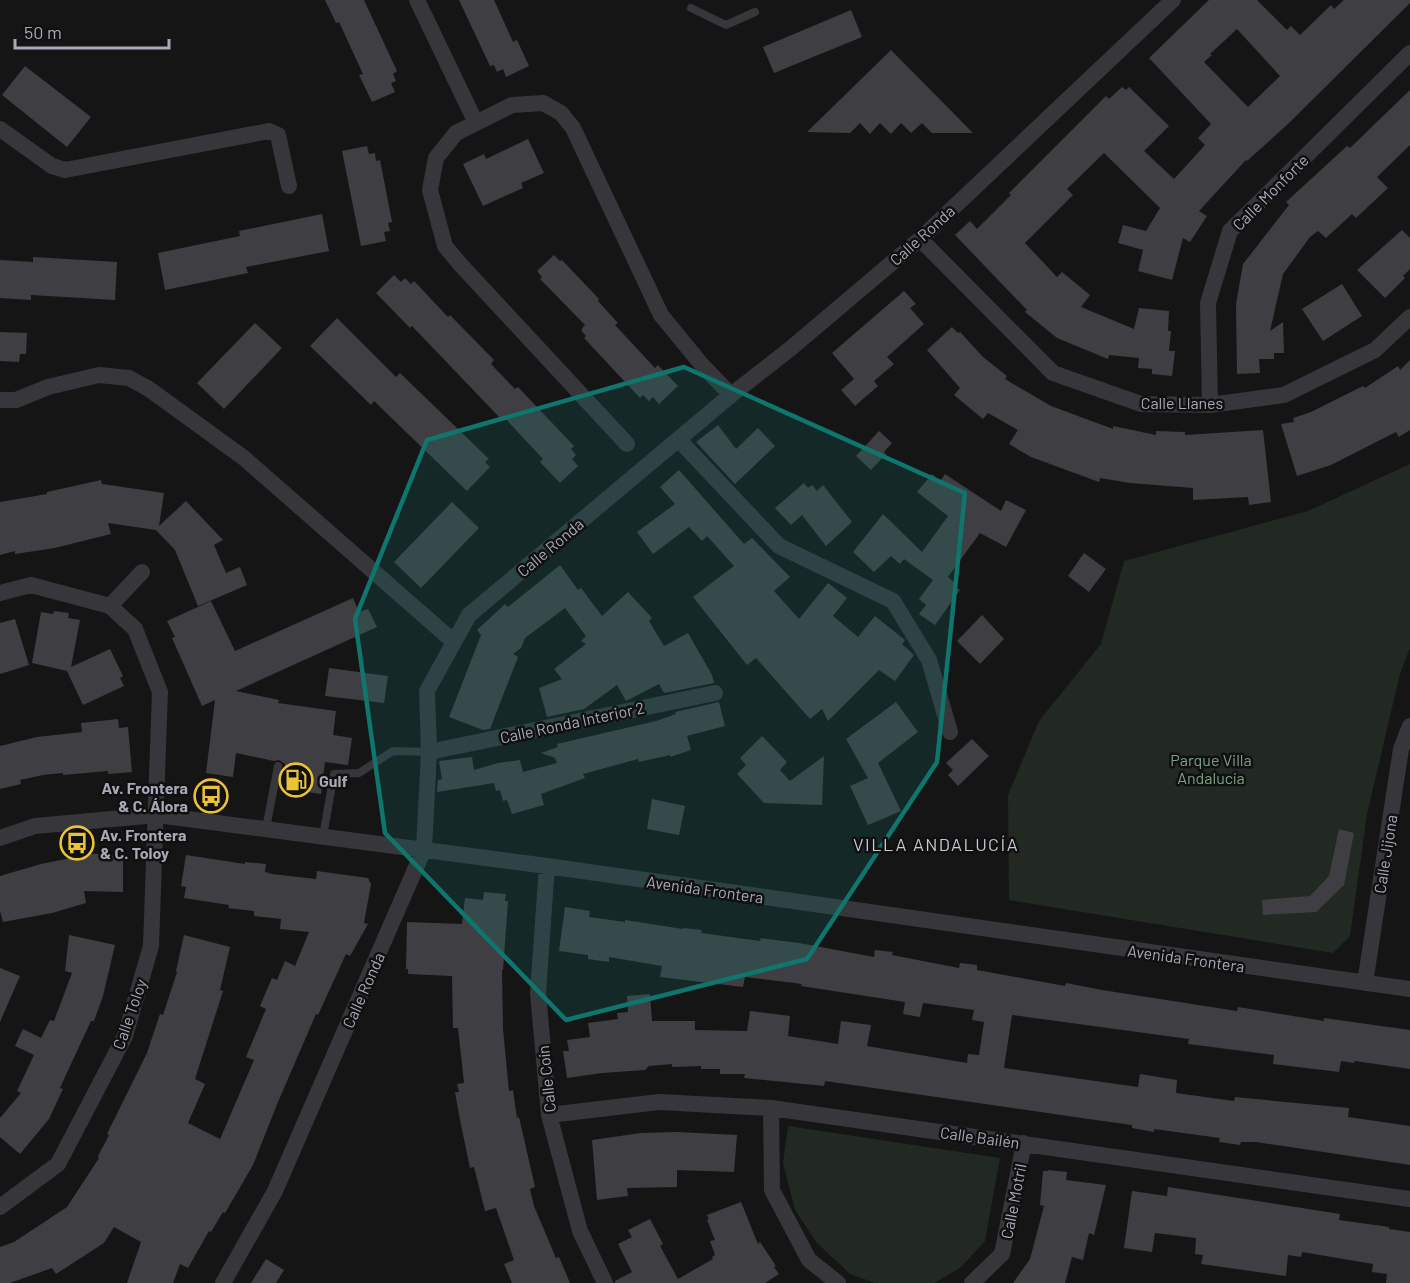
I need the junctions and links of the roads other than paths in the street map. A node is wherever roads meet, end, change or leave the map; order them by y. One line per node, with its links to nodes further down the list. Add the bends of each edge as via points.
1 (417, 0): 6 (street)
2 (1173, 0): 9 (street, Calle Ronda)
3 (691, 8): 4 (lane, via 726,25)
4 (755, 12)
5 (1410, 53): 13 (street, Calle Monforte, via 1230,231 1208,303)
6 (476, 123): 11 (street, via 512,105 543,103 561,113 573,128 661,315); 15 (street, via 456,133 436,158 430,190 446,246)
7 (0, 129): 8 (street, via 52,166 65,170 269,131 278,135)
8 (289, 186)
9 (920, 239): 11 (street, Calle Ronda); 13 (street, Calle Llanes, via 1053,373 1141,404)
10 (1410, 317): 13 (street, Calle Llanes, via 1375,350 1284,395)
11 (731, 395): 14 (street, Calle Ronda)
12 (0, 400): 19 (street, via 99,375 129,378 244,458)
13 (1210, 405)
14 (678, 440): 19 (street, Calle Ronda, via 469,615); 22 (street, via 779,546 893,602 929,660)
15 (627, 444)
16 (142, 572): 18 (street)
17 (0, 593): 18 (street, via 31,585)
18 (110, 606): 25 (street, Calle Toloy, via 135,629 160,692)
19 (454, 642): 23 (street, Calle Ronda, via 427,691)
20 (716, 693): 23 (street, Calle Ronda Interior 2)
21 (1410, 726): 31 (street, Calle Jijona, via 1401,749)
22 (950, 732)
23 (429, 752): 27 (lane, via 393,751 359,773 334,774); 29 (street, Calle Ronda)
24 (278, 766): 26 (lane)
25 (157, 815): 26 (street, Avenida Frontera); 28 (street, Avenida Frontera, via 35,826); 37 (street, Calle Toloy, via 151,946 125,1036 58,1164)
26 (266, 828): 27 (street, Avenida Frontera)
27 (323, 836): 29 (street, Avenida Frontera)
28 (0, 838)
29 (424, 849): 30 (street, Avenida Frontera); 39 (street, Calle Ronda, via 275,1191)
30 (548, 866): 31 (street, Avenida Frontera); 34 (street, Calle Coín, via 538,993)
31 (1365, 984): 32 (street, Avenida Frontera)
32 (1410, 990)
33 (771, 1108): 34 (street, Calle Bailén, via 659,1102); 35 (street, Calle Bailén); 38 (street, via 772,1190 809,1260)
34 (549, 1115): 40 (street, Calle Coín, via 580,1230)
35 (1024, 1143): 36 (street, Calle Bailén); 41 (street, Calle Motril, via 1002,1254)
36 (1410, 1199)
37 (0, 1207)
38 (835, 1281)
39 (223, 1283)
40 (605, 1283)
41 (972, 1283)

